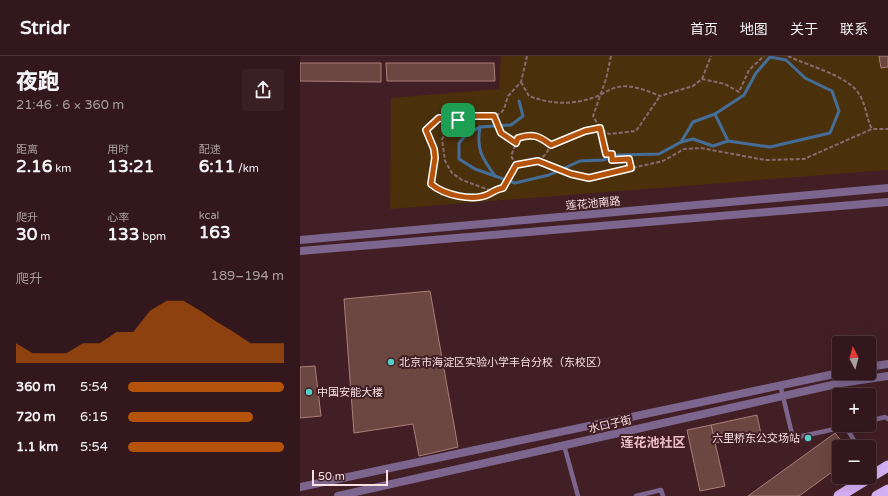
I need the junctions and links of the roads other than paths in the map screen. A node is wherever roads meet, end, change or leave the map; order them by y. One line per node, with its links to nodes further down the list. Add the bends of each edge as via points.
1 (888, 188): 3 (street, 莲花池南路)
2 (888, 202): 4 (street, 莲花池南路)
3 (300, 240)
4 (300, 251)
5 (888, 364): 6 (street)
6 (876, 366)
7 (832, 374): 9 (street, 水口子街)
8 (888, 376): 10 (street, 水口子街)
9 (780, 384): 10 (lane); 18 (street, 水口子街)
10 (783, 396): 13 (lane, via 793,438); 14 (street, 水口子街)
11 (876, 419): 12 (lane, via 885,417)
12 (888, 419)
13 (832, 430)
14 (564, 445): 20 (street, 水口子街); 21 (lane)
15 (888, 466): 16 (highway)
16 (876, 469)
17 (854, 484): 24 (highway)
18 (300, 487)
19 (888, 490): 25 (highway)
20 (338, 496)
21 (578, 496)
22 (636, 496): 23 (lane, via 661,490)
23 (663, 496)
24 (839, 496)
25 (877, 496)

